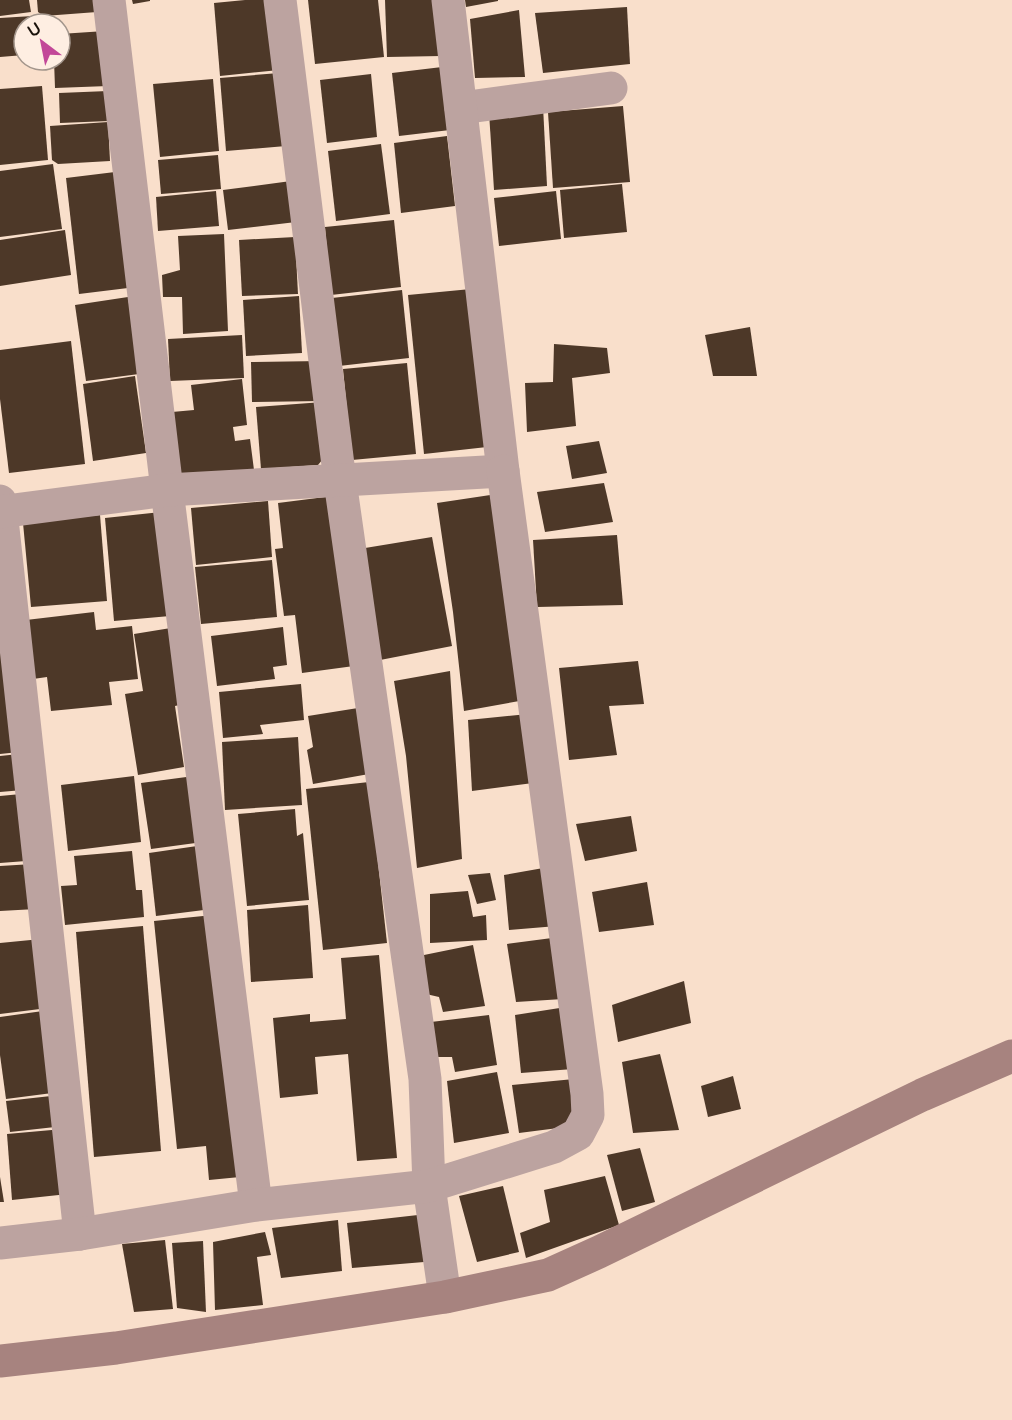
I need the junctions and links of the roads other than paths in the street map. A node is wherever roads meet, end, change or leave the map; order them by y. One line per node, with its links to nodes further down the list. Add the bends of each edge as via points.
1 (109, 0): 8 (street)
2 (280, 0): 7 (street)
3 (448, 0): 5 (street)
4 (611, 88): 5 (street)
5 (460, 108): 6 (street)
6 (503, 471): 7 (street); 11 (street, via 588,1115 578,1134 554,1147)
7 (340, 481): 8 (street); 11 (street, via 425,1079)
8 (167, 490): 9 (street); 12 (street)
9 (0, 509): 13 (street)
10 (1012, 1056): 15 (street, via 922,1095 548,1275)
11 (429, 1186): 12 (street); 15 (street)
12 (256, 1205): 13 (street)
13 (80, 1234): 14 (street)
14 (0, 1244)
15 (445, 1297): 16 (street, via 116,1348)
16 (0, 1361)

